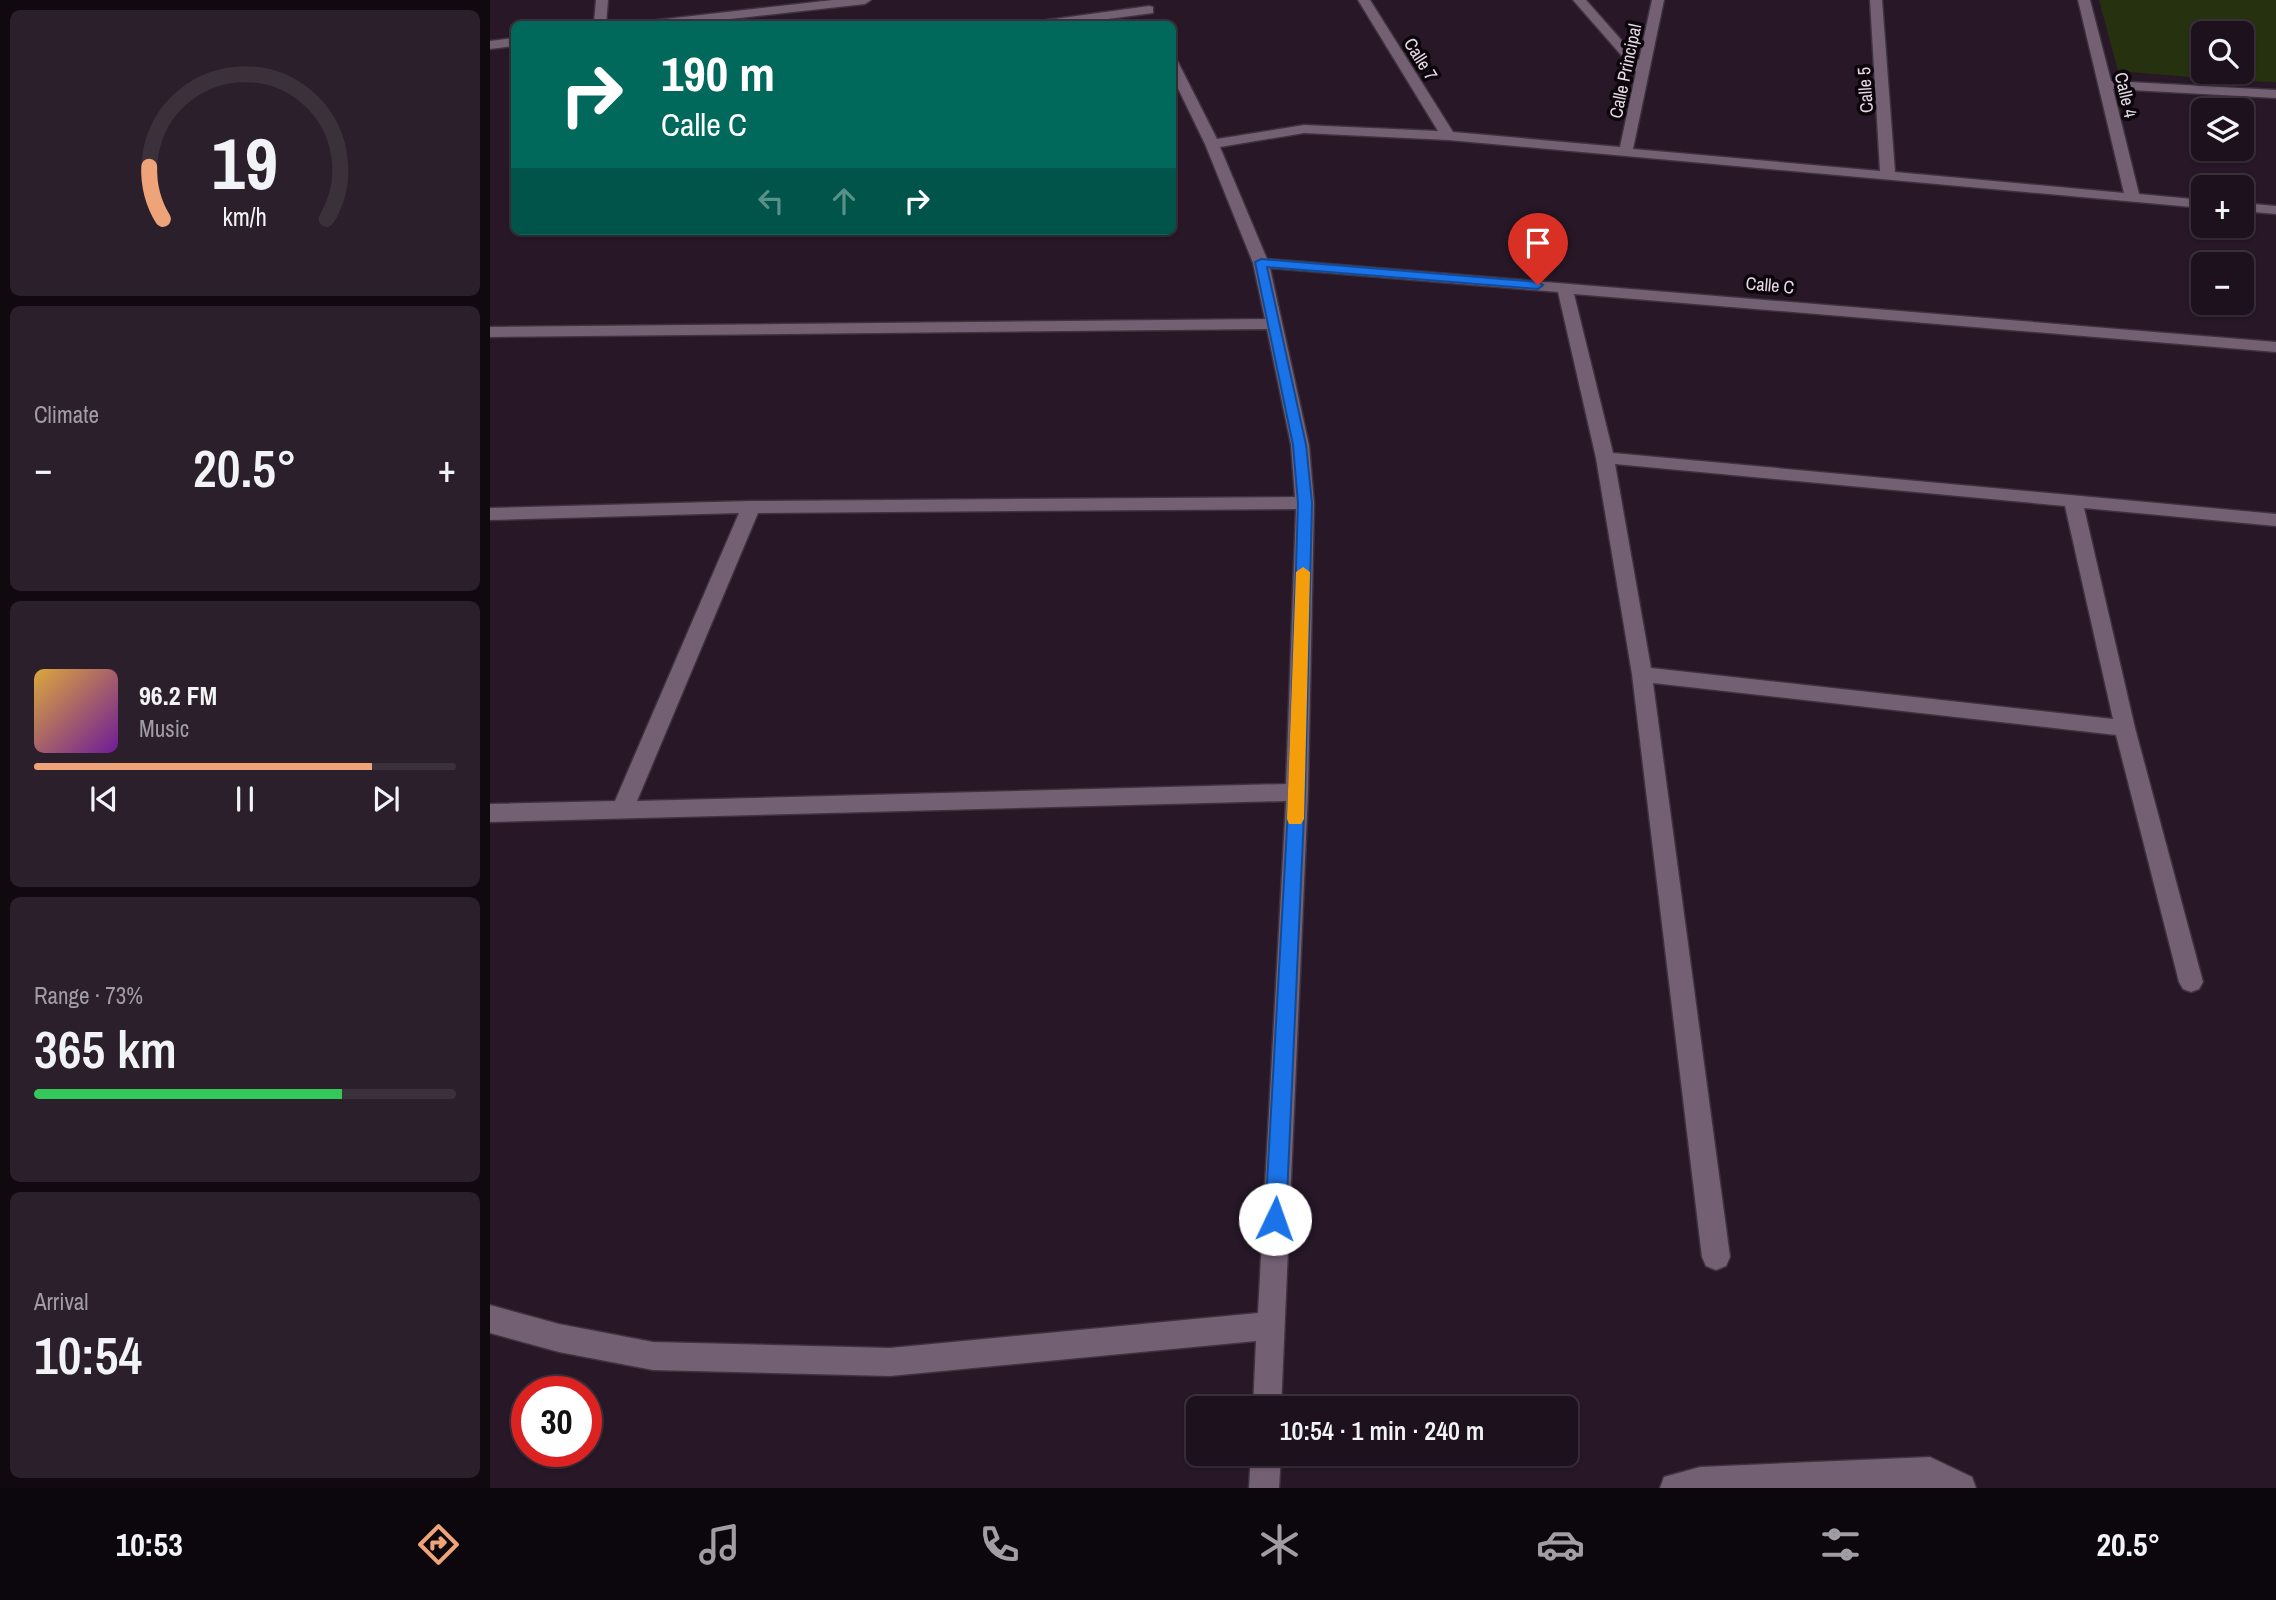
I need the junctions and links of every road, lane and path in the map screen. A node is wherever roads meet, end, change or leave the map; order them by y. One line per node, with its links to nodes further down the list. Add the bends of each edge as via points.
1 (602, 0): 9 (street)
2 (865, 0): 10 (street)
3 (1364, 0): 18 (street, Calle 7)
4 (1579, 0): 15 (street)
5 (1658, 0): 15 (street, Calle Principal)
6 (1876, 0): 21 (street, Calle 5)
7 (2084, 0): 16 (street, Calle 4)
8 (1147, 5): 11 (street)
9 (600, 21)
10 (683, 21)
11 (1063, 21)
12 (511, 42): 13 (street)
13 (490, 45)
14 (1176, 70): 19 (street)
15 (1643, 72): 20 (street, Calle Principal)
16 (2106, 85): 17 (street); 22 (street, Calle 4)
17 (2276, 94)
18 (1448, 136): 19 (street, via 1304,129); 20 (street)
19 (1212, 144): 26 (street)
20 (1626, 150): 21 (street)
21 (1888, 177): 22 (street)
22 (2133, 199): 23 (street)
23 (2191, 203)
24 (2254, 209): 25 (street)
25 (2276, 210)
26 (1261, 262): 27 (street, Calle C); 28 (street)
27 (1565, 288): 30 (street, Calle C); 31 (street)
28 (1274, 324): 29 (street); 33 (street, via 1300,445)
29 (490, 332)
30 (2276, 347)
31 (1605, 458): 32 (street); 37 (street)
32 (2073, 501): 36 (street); 38 (street)
33 (1305, 503): 34 (street); 39 (street)
34 (751, 507): 35 (street); 40 (street)
35 (490, 514)
36 (2276, 520)
37 (1642, 674): 38 (street); 43 (street)
38 (2125, 728): 42 (street)
39 (1297, 792): 40 (street); 45 (street)
40 (623, 808): 41 (street)
41 (490, 813)
42 (2190, 982)
43 (1716, 1257)
44 (490, 1319): 45 (street, via 653,1356 890,1362)
45 (1270, 1326): 46 (street)
46 (1267, 1396)
47 (1265, 1466): 48 (street)
48 (1264, 1488)
49 (1675, 1488): 50 (street, via 1700,1482 1930,1472)
50 (1961, 1488)

